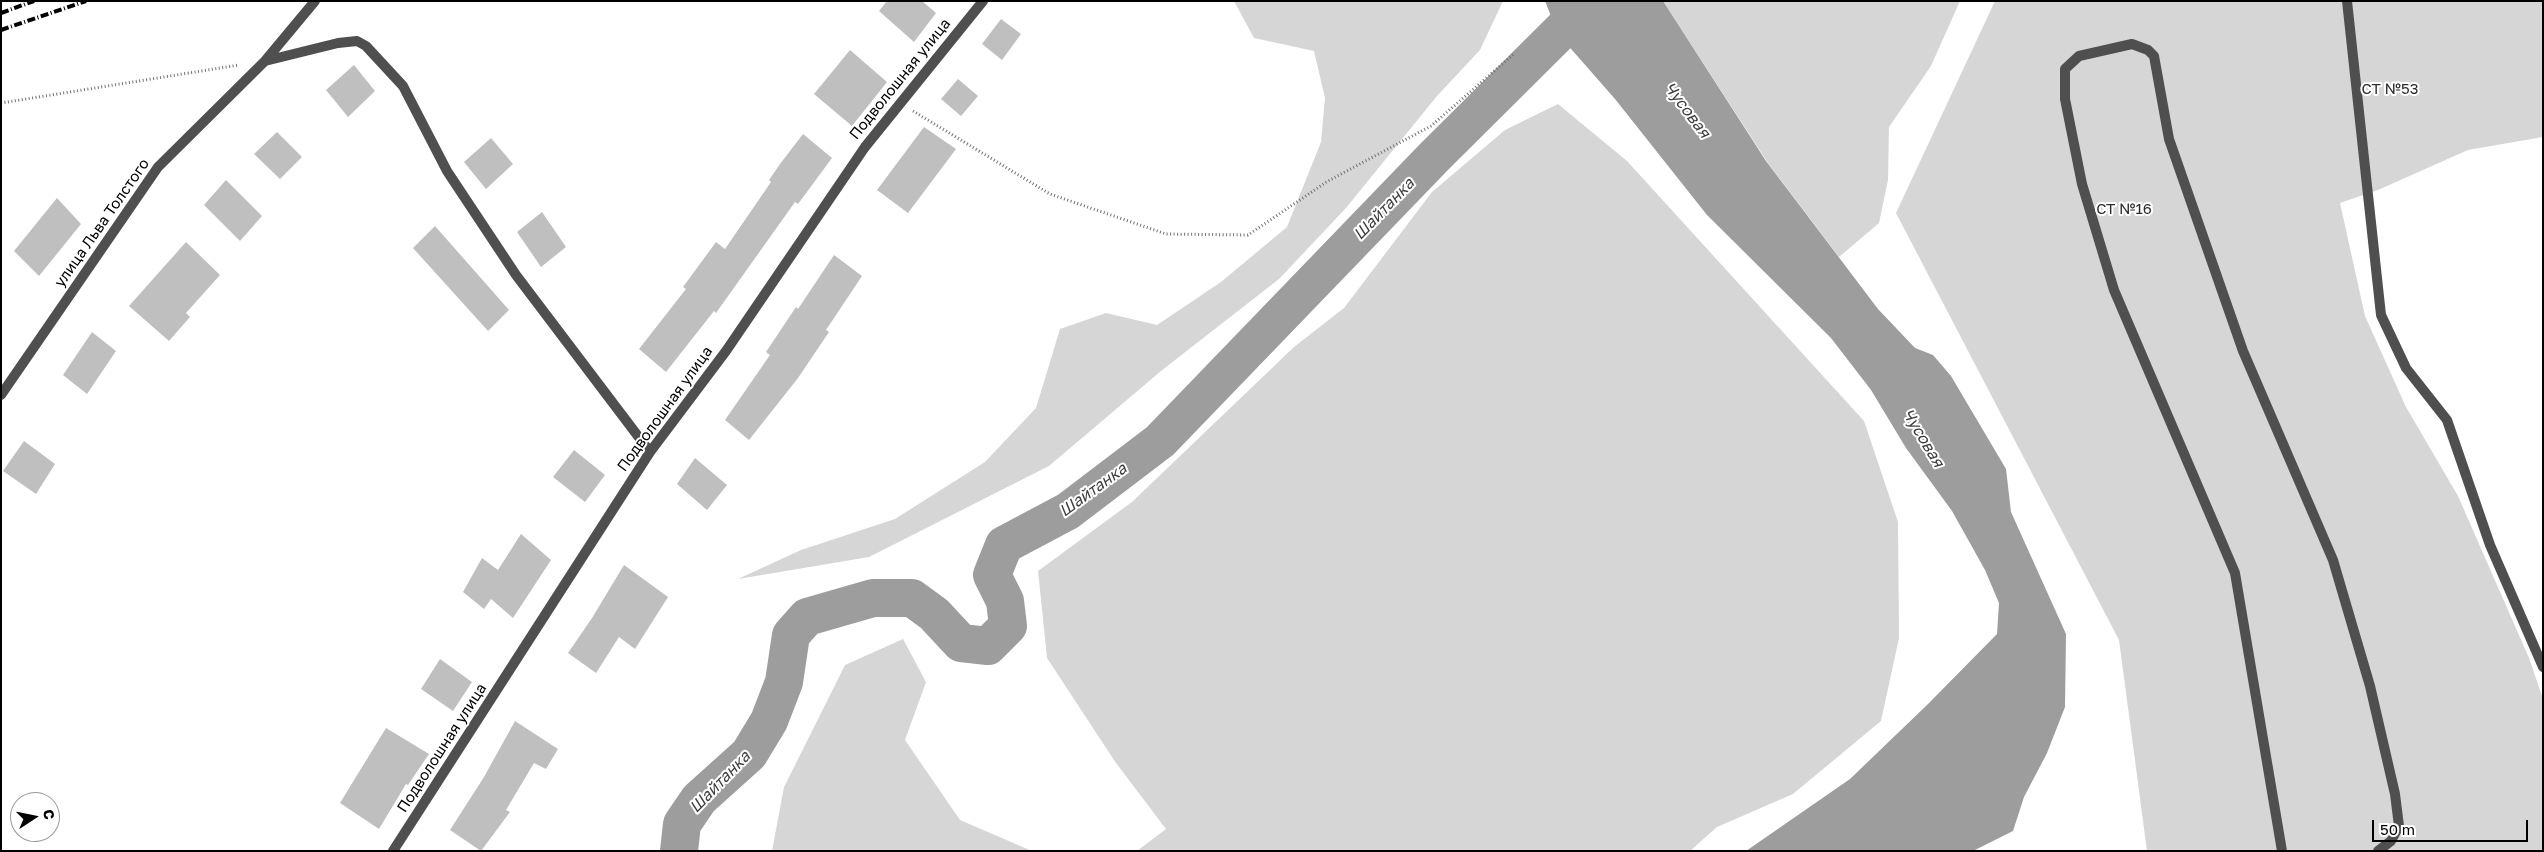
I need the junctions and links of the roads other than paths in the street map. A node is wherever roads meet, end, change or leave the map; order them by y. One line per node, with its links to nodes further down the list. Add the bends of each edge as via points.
1 (315, 1): 4 (street, улица Льва Толстого)
2 (983, 1): 6 (street, Подволошная улица, via 865,147 726,351)
3 (2347, 1): 7 (street, via 2381,315 2406,368 2447,420 2490,545)
4 (265, 61): 5 (street, улица Льва Толстого, via 158,167); 6 (street, via 338,44 358,42 366,46 403,86 447,171 516,275)
5 (1, 395)
6 (650, 452): 8 (street, Подволошная улица)
7 (2543, 667)
8 (393, 851)
9 (2282, 851): 10 (street, via 2236,573 2114,290 2082,184 2065,99 2065,69 2078,56 2132,44 2154,56 2169,139 2243,351 2333,560 2370,686 2395,794 2399,826 2391,841)
10 (2378, 851)

